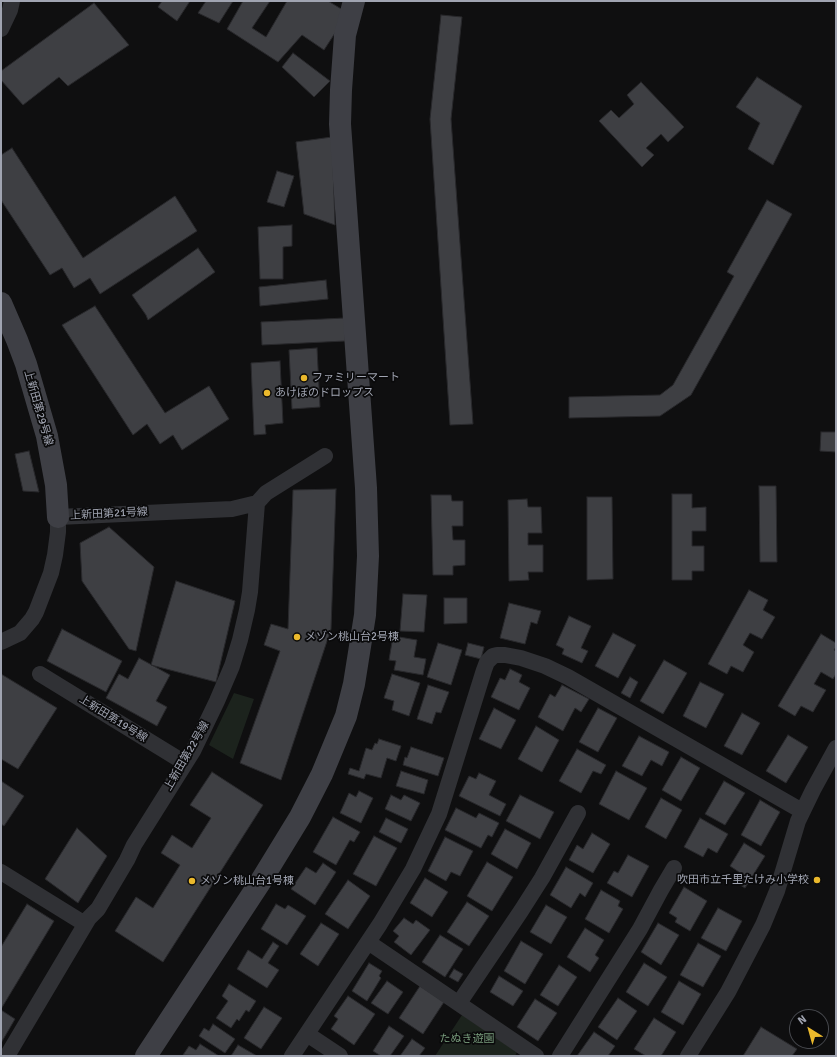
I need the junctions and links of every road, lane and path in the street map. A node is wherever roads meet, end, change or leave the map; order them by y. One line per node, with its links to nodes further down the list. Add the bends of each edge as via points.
1 (12, 1): 3 (street)
2 (354, 1): 21 (street, via 345,35 340,124 366,488 368,556 365,615 354,684 346,716 300,817)
3 (1, 29)
4 (1, 303): 7 (street, 上新田第29号線, via 28,371 47,436 56,485)
5 (325, 456): 6 (street, via 266,493)
6 (257, 503): 7 (street, 上新田第21号線, via 232,509); 11 (street, 上新田第22号線, via 250,592 240,640 218,701)
7 (58, 517): 8 (street, 上新田第21号線, via 51,573 36,612 20,633)
8 (1, 642)
9 (40, 674): 11 (street, 上新田第19号線)
10 (836, 748): 12 (street)
11 (185, 763): 16 (street, 上新田第22号線, via 98,909)
12 (802, 812): 17 (street, via 568,677 546,666 511,656 496,655 490,659 484,670 431,832 404,886); 26 (street, via 777,891 763,925 728,992)
13 (578, 813): 18 (street, via 530,898)
14 (674, 868): 25 (street, via 640,929)
15 (1, 872): 16 (street)
16 (86, 924): 20 (street, 上新田第22号線)
17 (368, 942): 18 (street); 19 (street)
18 (459, 1003): 24 (street, via 474,1016)
19 (307, 1034): 22 (street); 23 (street)
20 (7, 1056)
21 (146, 1056)
22 (292, 1056)
23 (340, 1056)
24 (536, 1056)
25 (560, 1056)
26 (688, 1056)

